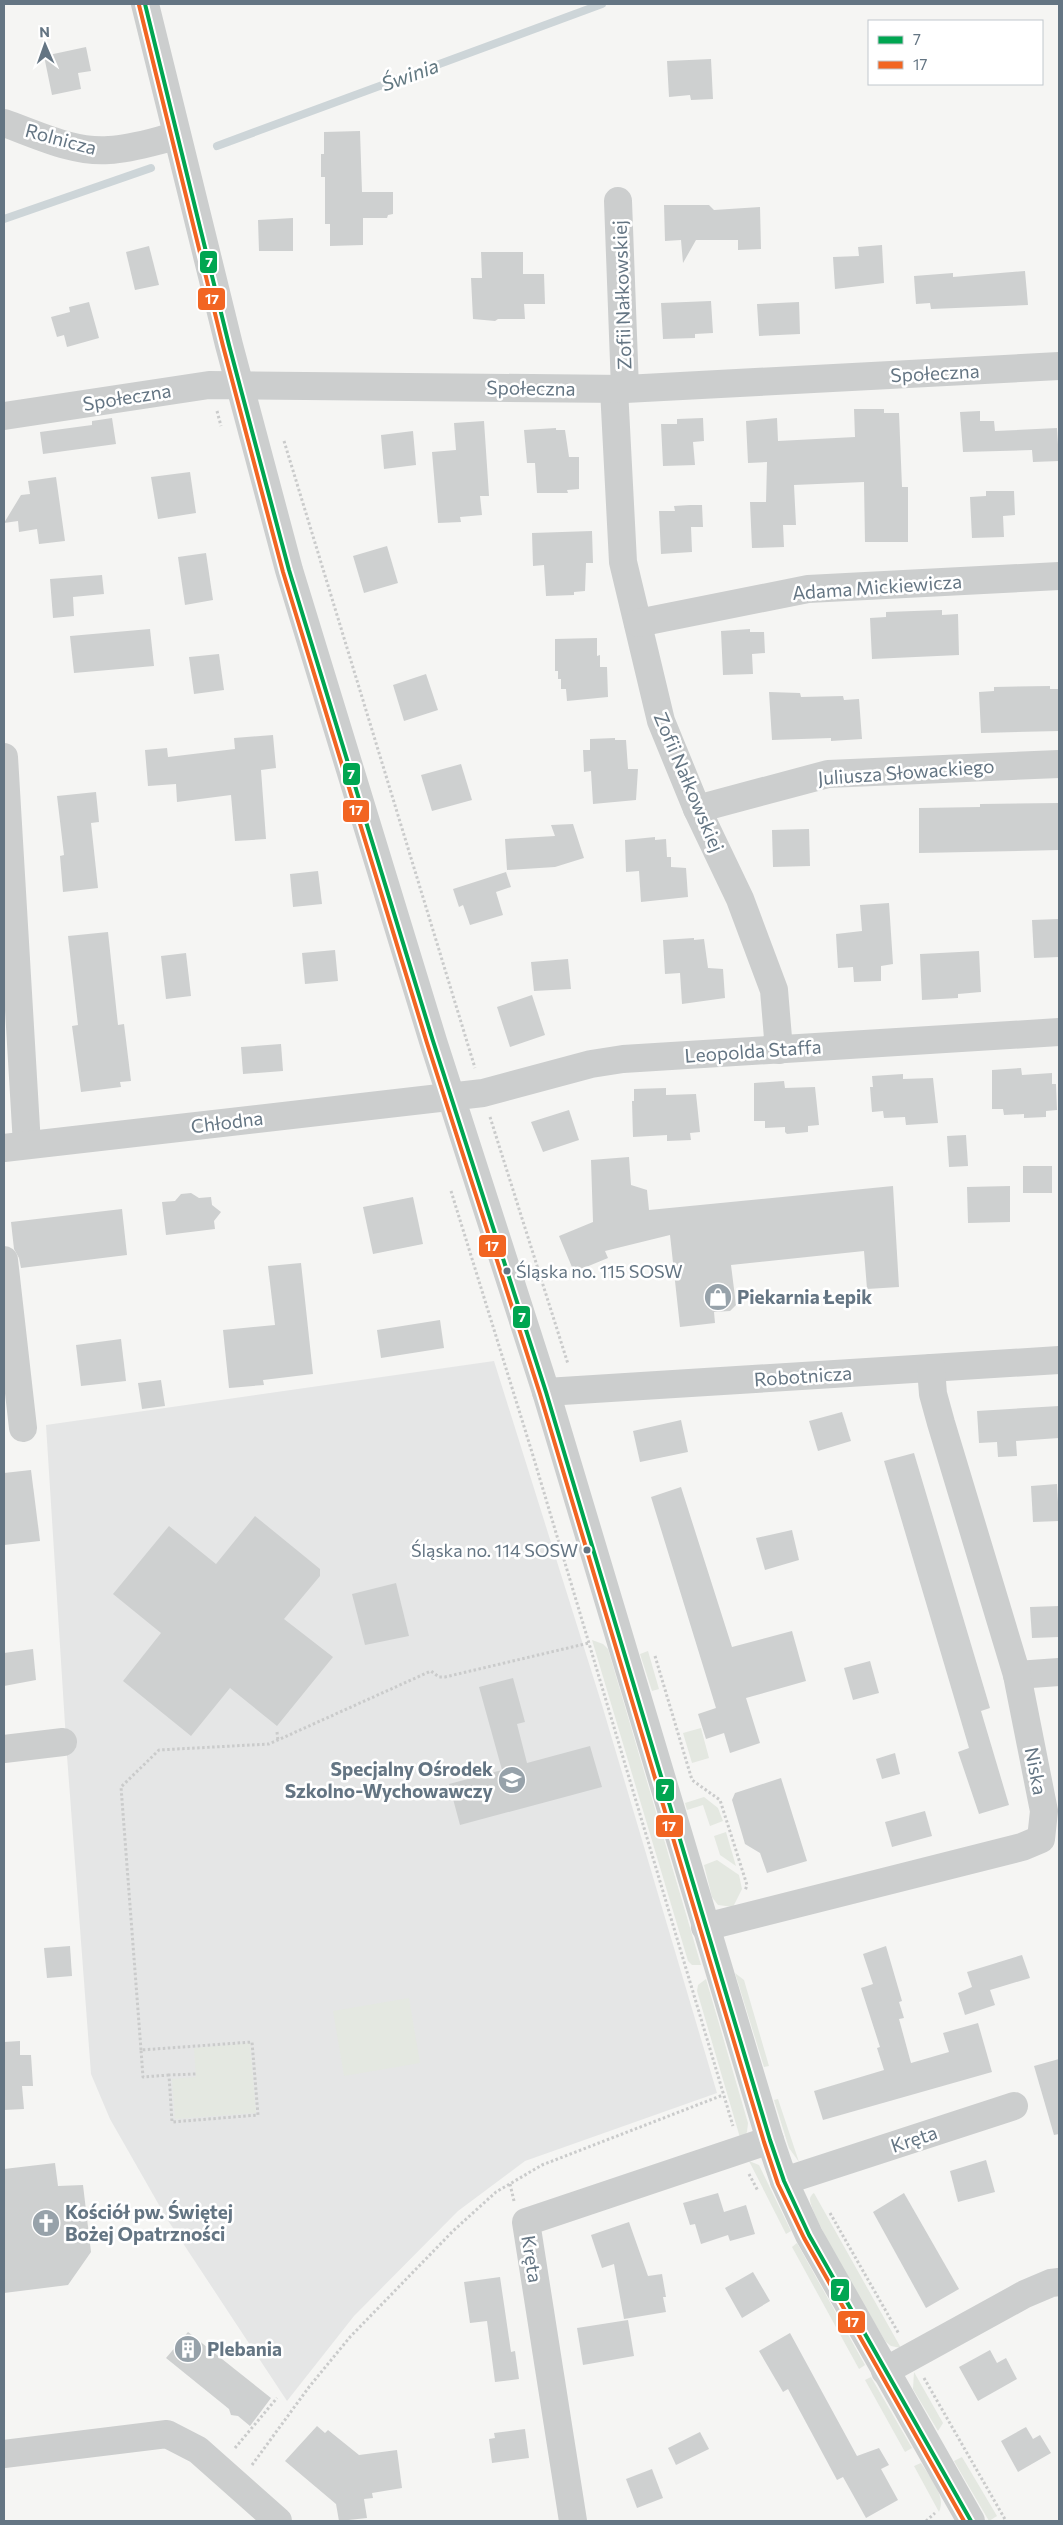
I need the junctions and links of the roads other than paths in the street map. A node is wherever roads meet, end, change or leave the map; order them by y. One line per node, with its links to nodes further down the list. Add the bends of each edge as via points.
1 (145, 4): 3 (street)
2 (4, 123): 3 (street, Rolnicza, via 89,150 124,148)
3 (177, 136): 6 (street)
4 (618, 201): 7 (street, Zofii Nałkowskiej)
5 (1059, 366): 7 (street, Społeczna)
6 (239, 384): 7 (street, Społeczna); 8 (street, Społeczna, via 209,385); 16 (street, via 290,570)
7 (619, 389): 10 (street, Zofii Nałkowskiej, via 623,562)
8 (4, 416)
9 (1059, 576): 10 (street, Adama Mickiewicza, via 808,589)
10 (638, 623): 13 (street, Zofii Nałkowskiej, via 660,721)
11 (4, 757): 17 (street)
12 (1059, 764): 13 (street, Juliusza Słowackiego, via 828,774)
13 (697, 810): 15 (street, Zofii Nałkowskiej, via 740,899 774,990)
14 (1059, 1032): 15 (street, Leopolda Staffa)
15 (779, 1050): 16 (street, Leopolda Staffa, via 607,1061 483,1093)
16 (451, 1096): 17 (street, Chłodna); 21 (street)
17 (16, 1146)
18 (4, 1260): 22 (street)
19 (1059, 1360): 20 (street, Robotnicza)
20 (931, 1368): 21 (street, Robotnicza); 24 (street, Niska, via 937,1408)
21 (546, 1392): 28 (street)
22 (23, 1428)
23 (1059, 1672): 24 (street)
24 (1017, 1675): 27 (street, Niska, via 1044,1812 1044,1831)
25 (63, 1742): 26 (street)
26 (4, 1749)
27 (1050, 1841): 28 (street, Niska)
28 (705, 1927): 30 (street)
29 (1014, 2106): 31 (street, Kręta)
30 (770, 2140): 31 (street); 36 (street, Kręta, via 526,2222)
31 (797, 2177): 33 (street, via 809,2235)
32 (1059, 2282): 33 (street, via 1025,2294)
33 (886, 2371): 37 (street)
34 (4, 2454): 35 (street, via 167,2434 198,2450)
35 (278, 2521)
36 (573, 2521)
37 (970, 2521)

